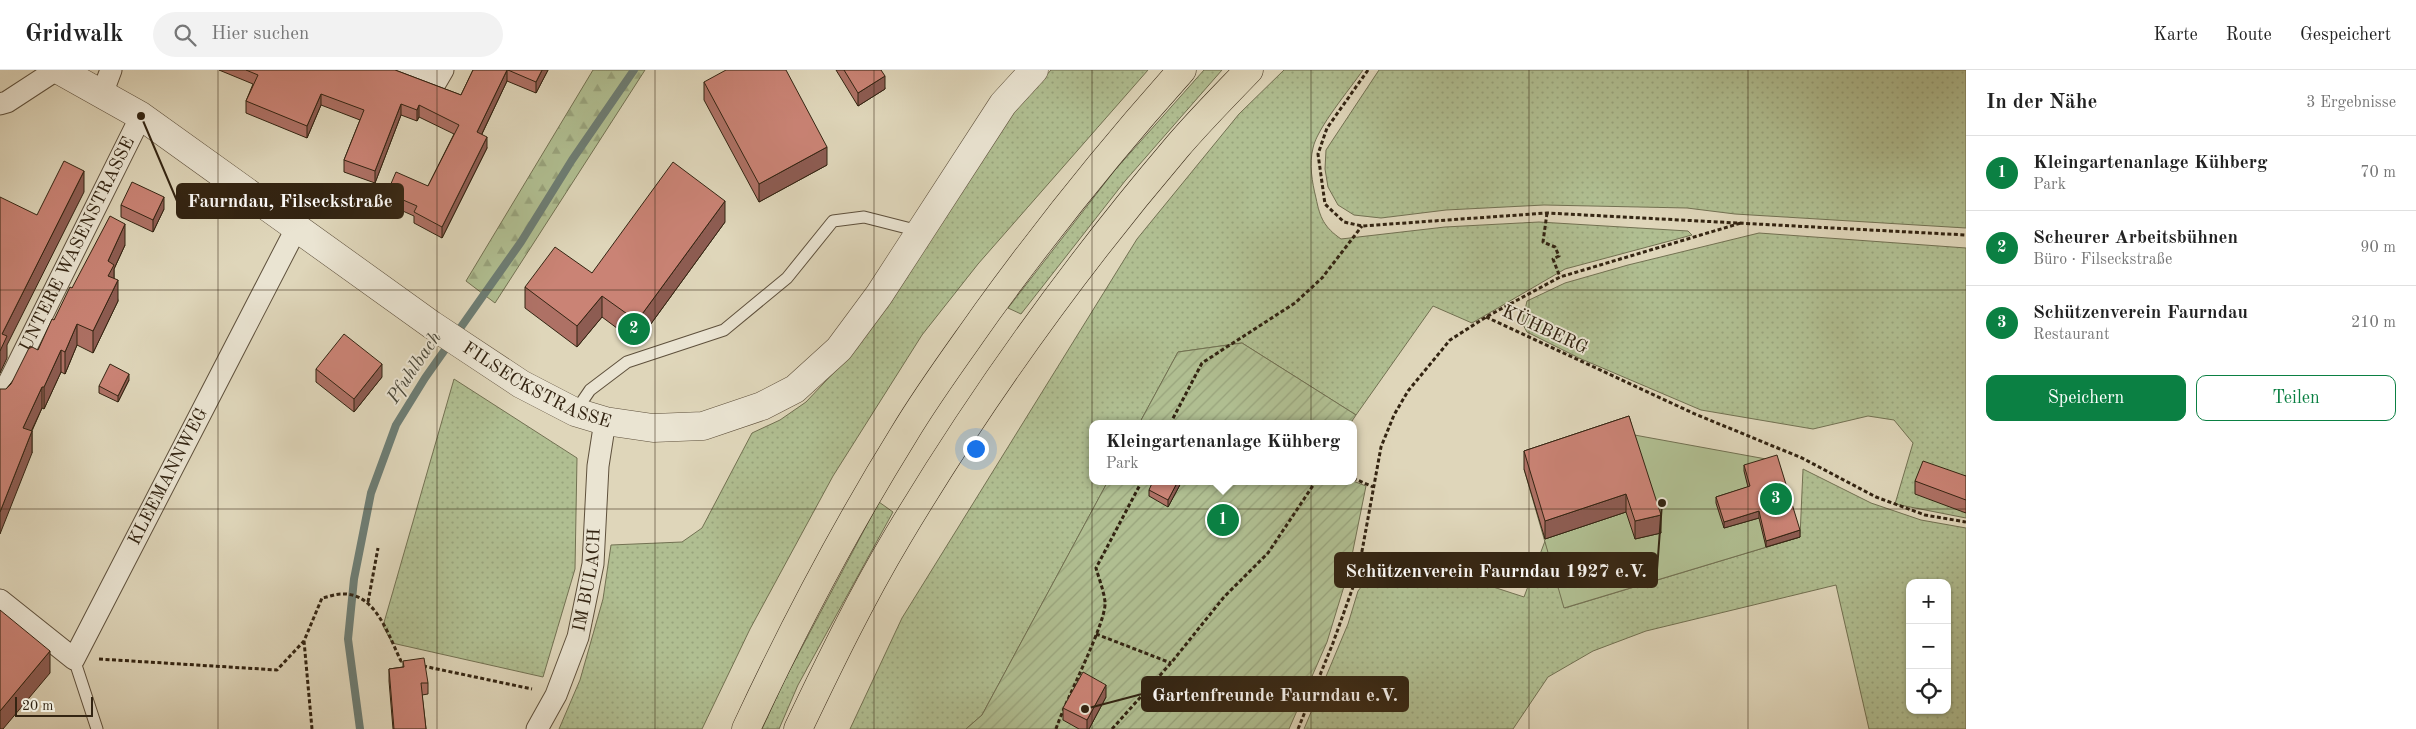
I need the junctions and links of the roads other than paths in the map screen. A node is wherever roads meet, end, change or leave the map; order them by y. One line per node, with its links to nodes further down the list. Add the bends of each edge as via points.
1 (58, 70): 7 (street, FILSECKSTRASSE); 8 (street)
2 (399, 70): 3 (street, via 436,82)
3 (443, 70)
4 (1034, 70): 11 (street, FILSECKSTRASSE, via 1003,104)
5 (1182, 70): 19 (highway, via 1066,207 958,353 904,433 810,598)
6 (1249, 70): 20 (highway, via 1178,146 1104,236 963,432 897,537)
7 (107, 82): 9 (street, FILSECKSTRASSE)
8 (0, 104)
9 (141, 116): 10 (street, FILSECKSTRASSE); 12 (street, UNTERE WASENSTRASSE)
10 (296, 227): 13 (street, FILSECKSTRASSE, via 467,350 521,384); 16 (street, KLEEMANNWEG)
11 (919, 231): 13 (lane, via 864,218 833,221 787,278 724,330 627,362 590,390); 14 (street, FILSECKSTRASSE, via 879,295 839,349 795,389 762,406 703,426 653,428)
12 (0, 400)
13 (575, 412): 14 (street, FILSECKSTRASSE)
14 (604, 421): 18 (street, IM BULACH, via 598,466 593,564 578,637 556,695)
15 (0, 600): 16 (street)
16 (74, 659): 17 (lane)
17 (96, 729)
18 (537, 729)
19 (746, 729)
20 (798, 729)

